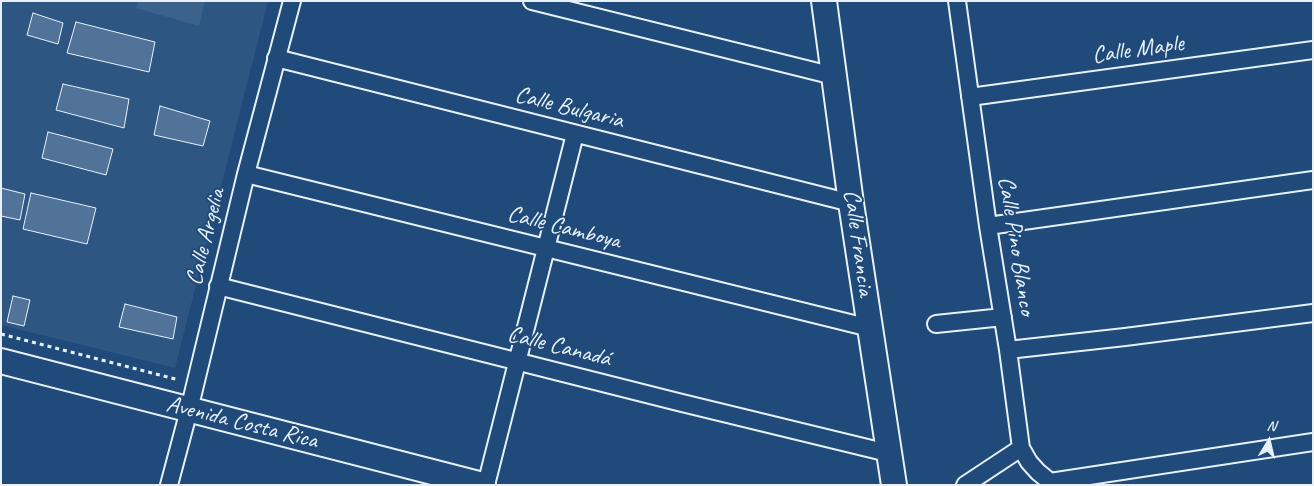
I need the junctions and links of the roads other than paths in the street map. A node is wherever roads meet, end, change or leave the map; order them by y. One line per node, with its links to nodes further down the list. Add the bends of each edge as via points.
1 (292, 1): 6 (street, Calle Argelia)
2 (532, 1): 7 (street)
3 (824, 1): 7 (street, Calle Francia)
4 (957, 1): 8 (street, Calle Pino Blanco)
5 (1313, 50): 8 (street, Calle Maple)
6 (276, 58): 9 (street, Calle Bulgaria); 10 (street, Calle Argelia)
7 (834, 76): 12 (street, Calle Francia)
8 (970, 97): 13 (street, Calle Pino Blanco)
9 (575, 134): 12 (street, Calle Bulgaria); 14 (street)
10 (246, 174): 14 (street, Calle Camboya); 15 (street, Calle Argelia)
11 (1313, 180): 13 (street)
12 (851, 203): 19 (street, Calle Francia)
13 (988, 226): 17 (street, Calle Pino Blanco)
14 (546, 248): 19 (street, Calle Camboya); 21 (street)
15 (218, 286): 21 (street, Calle Canadá); 23 (street, Calle Argelia)
16 (1313, 313): 20 (street)
17 (1003, 317): 18 (street); 20 (street, Calle Pino Blanco)
18 (936, 324)
19 (870, 328): 26 (street, Calle Francia)
20 (1008, 350): 25 (street, Calle Pino Blanco)
21 (518, 361): 26 (street, Calle Canadá); 29 (street)
22 (1, 362): 23 (street, Avenida Costa Rica)
23 (189, 410): 28 (street, Calle Argelia); 29 (street, Avenida Costa Rica)
24 (1313, 442): 27 (street)
25 (1021, 448): 27 (street, Calle Pino Blanco, via 1029,462); 31 (street)
26 (888, 453): 30 (street, Calle Francia)
27 (1052, 483)
28 (169, 485)
29 (484, 485)
30 (894, 485)
31 (965, 485)

